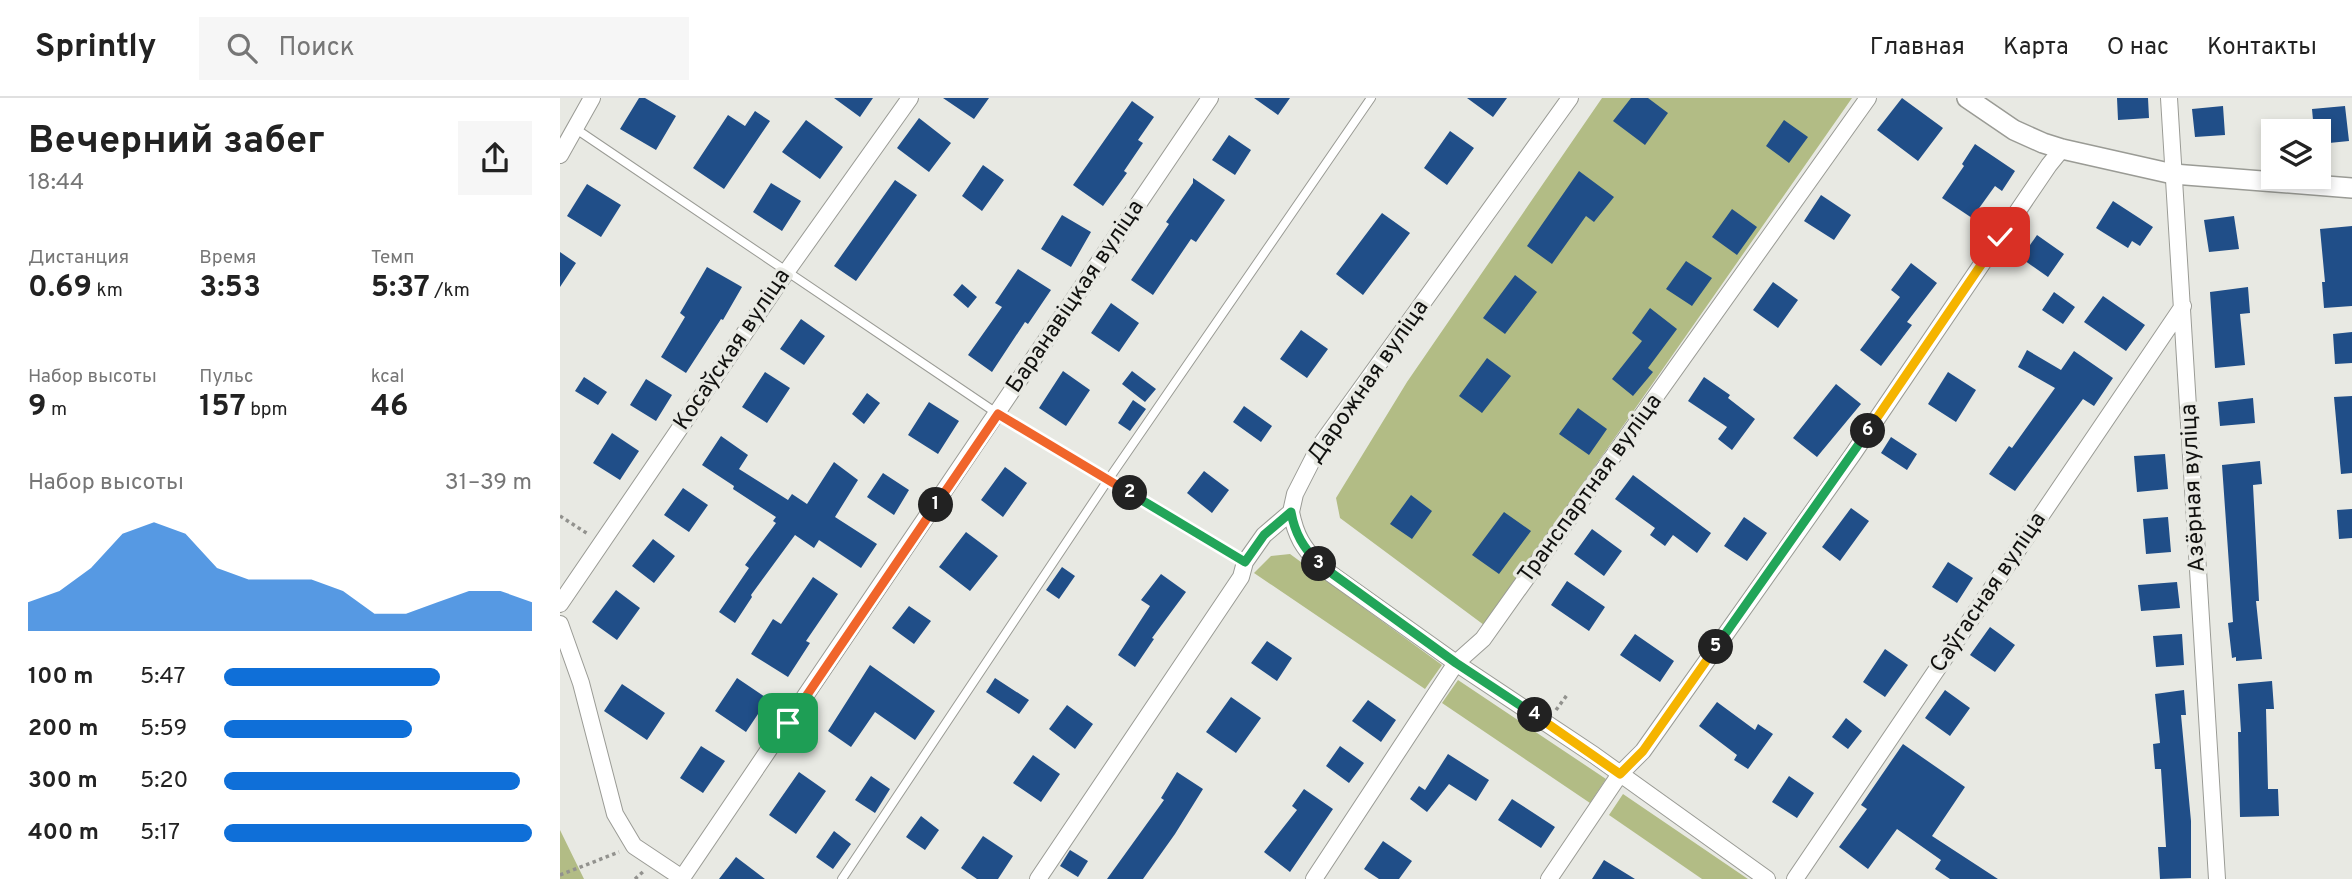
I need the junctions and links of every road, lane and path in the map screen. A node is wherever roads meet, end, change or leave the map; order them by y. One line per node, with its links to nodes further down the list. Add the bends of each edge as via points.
1 (592, 98): 10 (street)
2 (911, 98): 15 (street, Косаўская вуліца)
3 (1210, 98): 9 (street, Баранавіцкая вуліца)
4 (1371, 98): 18 (lane)
5 (1570, 98): 19 (street, Дарожная вуліца, via 1319,447)
6 (1868, 98): 25 (street, Транспартная вуліца, via 1483,639)
7 (1968, 98): 11 (street, via 2014,130)
8 (2169, 98): 13 (street, Азёрная вуліца)
9 (1196, 106): 17 (street, Баранавіцкая вуліца)
10 (576, 129): 12 (street); 15 (lane)
11 (2062, 149): 13 (street); 26 (street, via 1643,751)
12 (560, 155)
13 (2173, 174): 14 (street); 16 (street, Азёрная вуліца)
14 (2352, 188)
15 (787, 271): 17 (lane); 21 (street, Косаўская вуліца)
16 (2183, 306): 35 (street, Саўгасная вуліца); 36 (street, Азёрная вуліца)
17 (998, 414): 18 (lane); 29 (street, Баранавіцкая вуліца)
18 (1108, 480): 22 (lane); 30 (lane)
19 (1291, 512): 22 (street, via 1264,535); 25 (street, via 1303,547 1320,566)
20 (560, 516): 21 (path)
21 (602, 543): 23 (street, Косаўская вуліца)
22 (1245, 562): 31 (street, via 1241,577)
23 (560, 604)
24 (560, 624): 27 (street, via 582,683 615,814)
25 (1456, 663): 26 (street); 32 (street, Транспартная вуліца)
26 (1620, 774): 33 (street); 34 (street)
27 (634, 846): 28 (path); 29 (street)
28 (560, 875)
29 (683, 878)
30 (842, 879)
31 (1038, 879)
32 (1314, 879)
33 (1549, 879)
34 (1767, 879)
35 (1795, 879)
36 (2217, 879)

